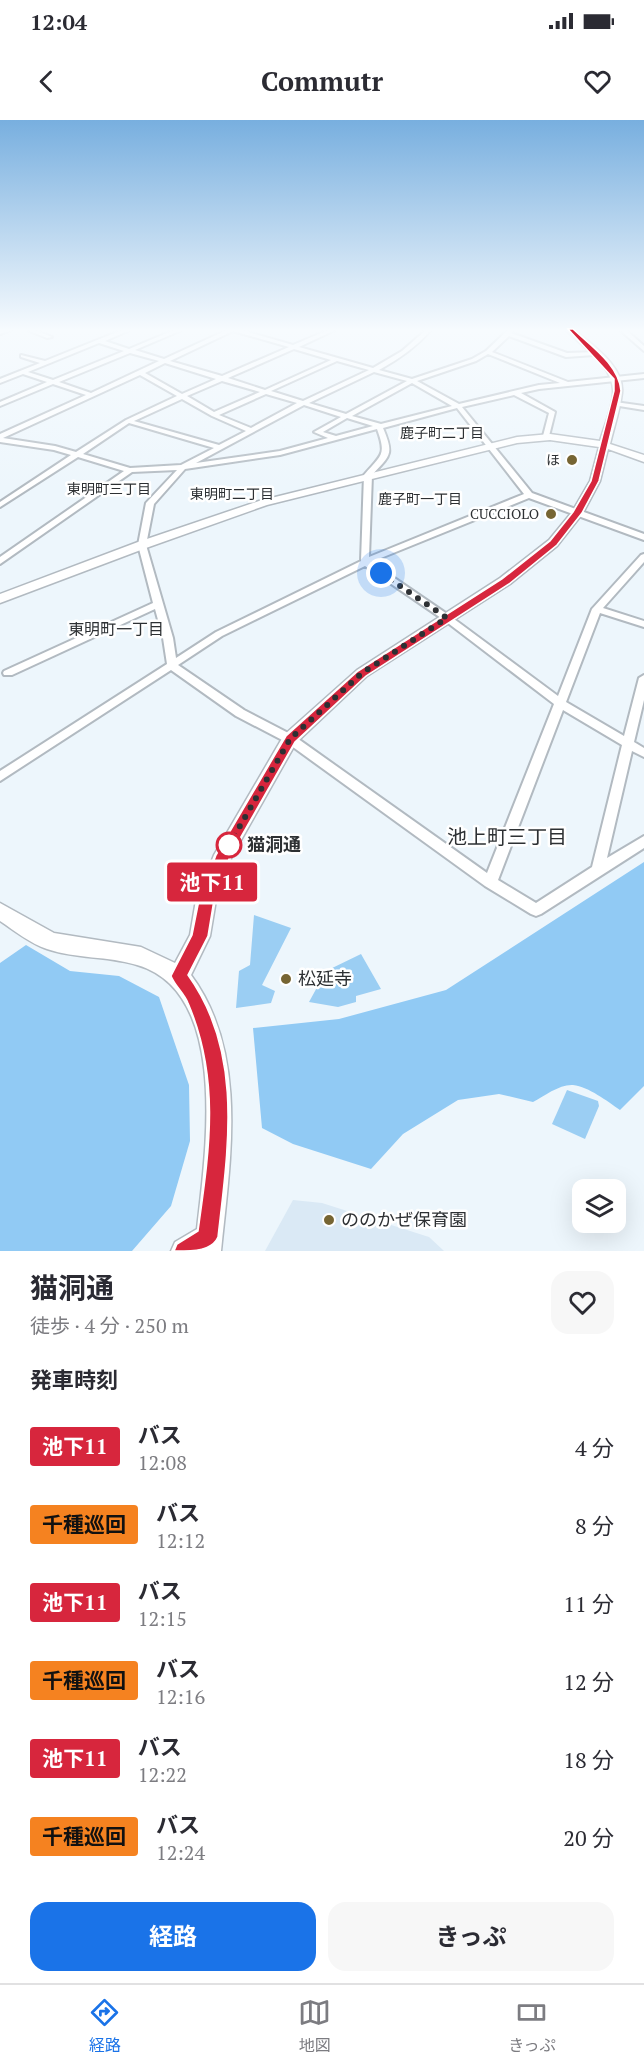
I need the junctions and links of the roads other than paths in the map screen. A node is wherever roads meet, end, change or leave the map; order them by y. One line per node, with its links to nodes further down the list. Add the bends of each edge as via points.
1 (52, 383): 20 (street)
2 (56, 383): 17 (street)
3 (119, 383): 17 (street)
4 (158, 383): 18 (street)
5 (210, 383): 18 (street)
6 (240, 383): 15 (street)
7 (287, 383): 15 (street)
8 (345, 383): 19 (street)
9 (409, 383): 25 (street)
10 (415, 383): 22 (street)
11 (564, 383): 14 (street)
12 (577, 383): 14 (street)
13 (617, 383): 21 (street)
14 (567, 384): 16 (street)
15 (268, 392): 19 (street); 24 (street)
16 (516, 393): 22 (street); 29 (street, via 552,412)
17 (92, 395): 30 (street)
18 (182, 396): 24 (street); 26 (street)
19 (303, 403): 25 (street); 28 (street)
20 (0, 404)
21 (615, 404): 23 (street); 32 (street)
22 (458, 406): 27 (street); 33 (street)
23 (644, 408)
24 (214, 415): 28 (street)
25 (345, 416): 27 (street); 31 (street, via 317,432)
26 (128, 421): 34 (street); 35 (street)
27 (379, 426): 31 (street); 39 (street, via 387,446 383,459)
28 (251, 431): 34 (street)
29 (546, 436): 32 (street); 33 (street)
30 (0, 438): 35 (street)
31 (335, 438): 37 (street, via 280,453)
32 (604, 443): 36 (street); 42 (street, via 595,481)
33 (491, 446): 39 (street); 40 (street)
34 (218, 447): 37 (street)
35 (76, 455): 38 (street); 41 (street)
36 (643, 457)
37 (183, 467): 38 (street); 44 (street, via 150,503)
38 (130, 470): 46 (street)
39 (368, 475): 44 (street, via 263,503); 47 (street)
40 (529, 495): 42 (street); 47 (street)
41 (0, 505)
42 (577, 513): 43 (street); 51 (street, via 553,543 505,581)
43 (644, 537)
44 (142, 545): 48 (street); 49 (street)
45 (644, 557): 50 (street)
46 (0, 561)
47 (365, 562): 51 (street); 53 (street, via 219,634)
48 (0, 599)
49 (158, 604): 53 (street); 54 (street)
50 (597, 609): 52 (street); 56 (street)
51 (447, 618): 56 (street); 57 (street, via 362,673)
52 (644, 624)
53 (172, 666): 57 (street, via 240,713); 60 (street)
54 (8, 673)
55 (644, 678): 58 (street)
56 (561, 704): 58 (street); 63 (street)
57 (290, 739): 63 (street); 65 (street, via 223,855 206,900 200,936)
58 (628, 743): 59 (street); 62 (street)
59 (644, 753)
60 (0, 777)
61 (644, 841): 62 (street)
62 (598, 870): 63 (street, via 536,909)
63 (490, 882)
64 (0, 911): 65 (street, via 49,941 141,956)
65 (179, 976): 66 (street, via 195,998 217,1072 220,1135)
66 (208, 1244): 67 (street)
67 (184, 1251)

